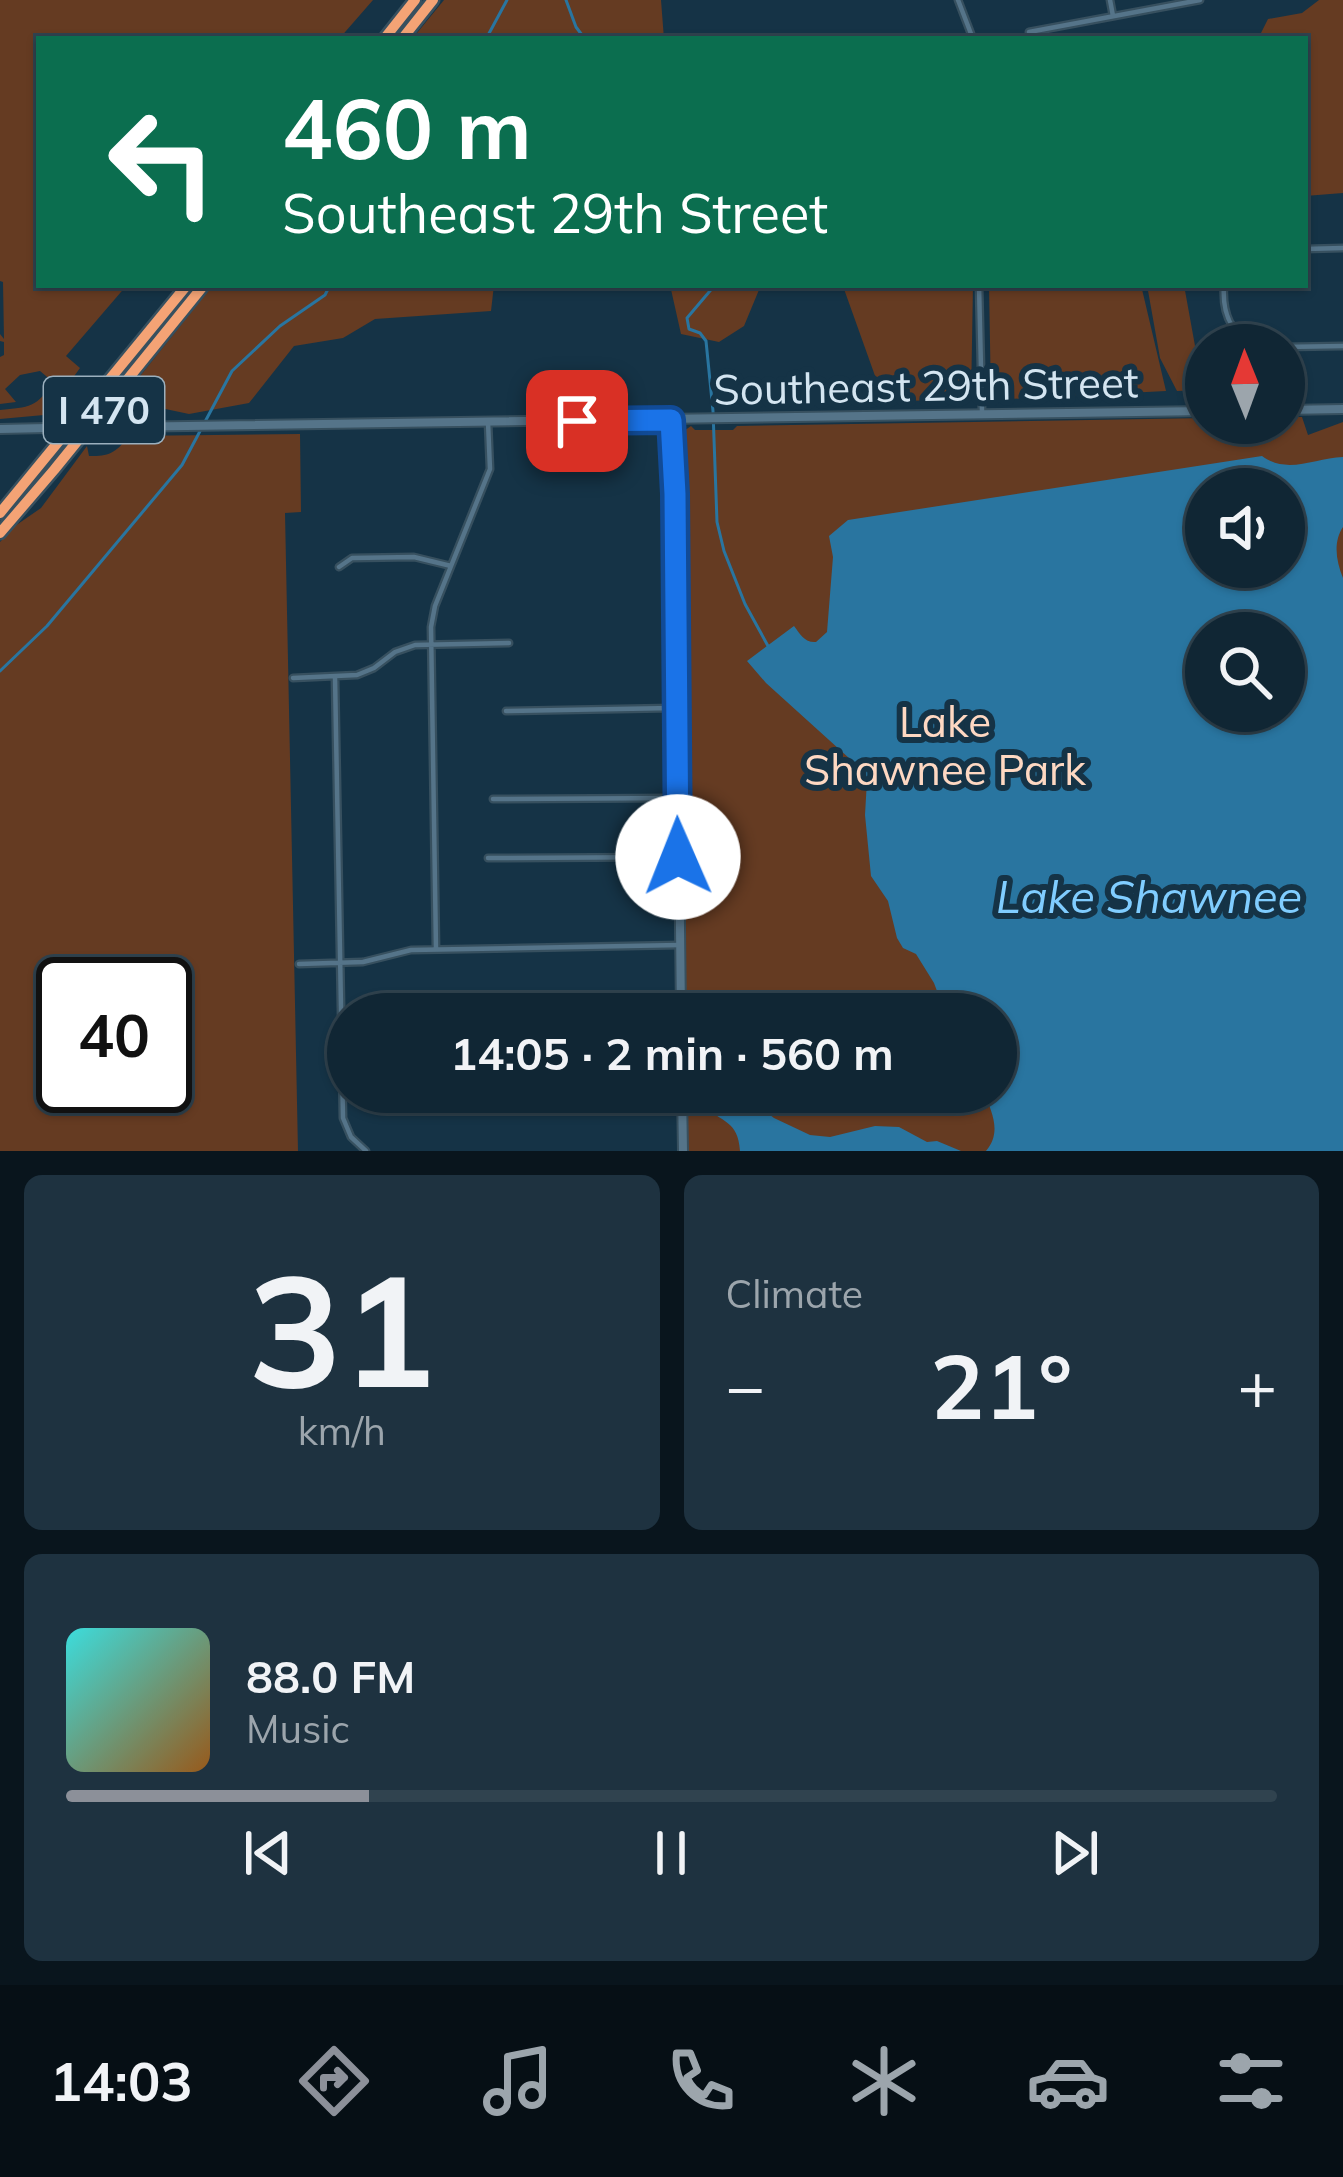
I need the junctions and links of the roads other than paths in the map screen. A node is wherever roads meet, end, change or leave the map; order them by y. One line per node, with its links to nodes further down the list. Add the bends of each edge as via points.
1 (416, 0): 8 (highway)
2 (433, 0): 9 (highway)
3 (958, 0): 10 (street)
4 (1110, 0): 6 (street)
5 (1200, 0): 6 (street)
6 (1113, 16): 7 (street)
7 (1029, 32)
8 (386, 36)
9 (404, 36)
10 (972, 36)
11 (1308, 248): 12 (street)
12 (1343, 248)
13 (186, 288): 27 (highway, I 470)
14 (202, 288): 28 (highway, I 470)
15 (979, 288): 23 (street)
16 (1225, 288): 17 (street)
17 (1231, 324)
18 (1343, 346): 19 (street)
19 (1305, 347)
20 (1343, 409): 21 (main road)
21 (1305, 410)
22 (1185, 411): 23 (main road, Southeast 29th Street)
23 (982, 414): 24 (main road, Southeast 29th Street)
24 (671, 420): 25 (main road, Southeast 29th Street); 36 (main road)
25 (488, 422): 26 (main road, Southeast 29th Street, bridge); 29 (street, via 490,469)
26 (0, 429)
27 (0, 514)
28 (0, 533)
29 (451, 566): 30 (street, via 352,557); 32 (street)
30 (339, 567)
31 (509, 643): 32 (street)
32 (430, 644): 33 (street, via 404,648 366,672); 42 (street)
33 (335, 676): 34 (street); 43 (street)
34 (293, 677)
35 (506, 711): 36 (street)
36 (677, 713): 37 (main road)
37 (677, 797): 38 (street); 39 (main road)
38 (493, 799)
39 (678, 857): 40 (street); 41 (main road)
40 (488, 858)
41 (680, 945): 42 (street); 46 (main road)
42 (436, 949): 43 (street)
43 (340, 963): 44 (street); 45 (street)
44 (299, 964)
45 (342, 993)
46 (681, 993)
47 (344, 1113): 49 (street, via 350,1137)
48 (682, 1113): 50 (main road)
49 (366, 1151)
50 (682, 1151)

